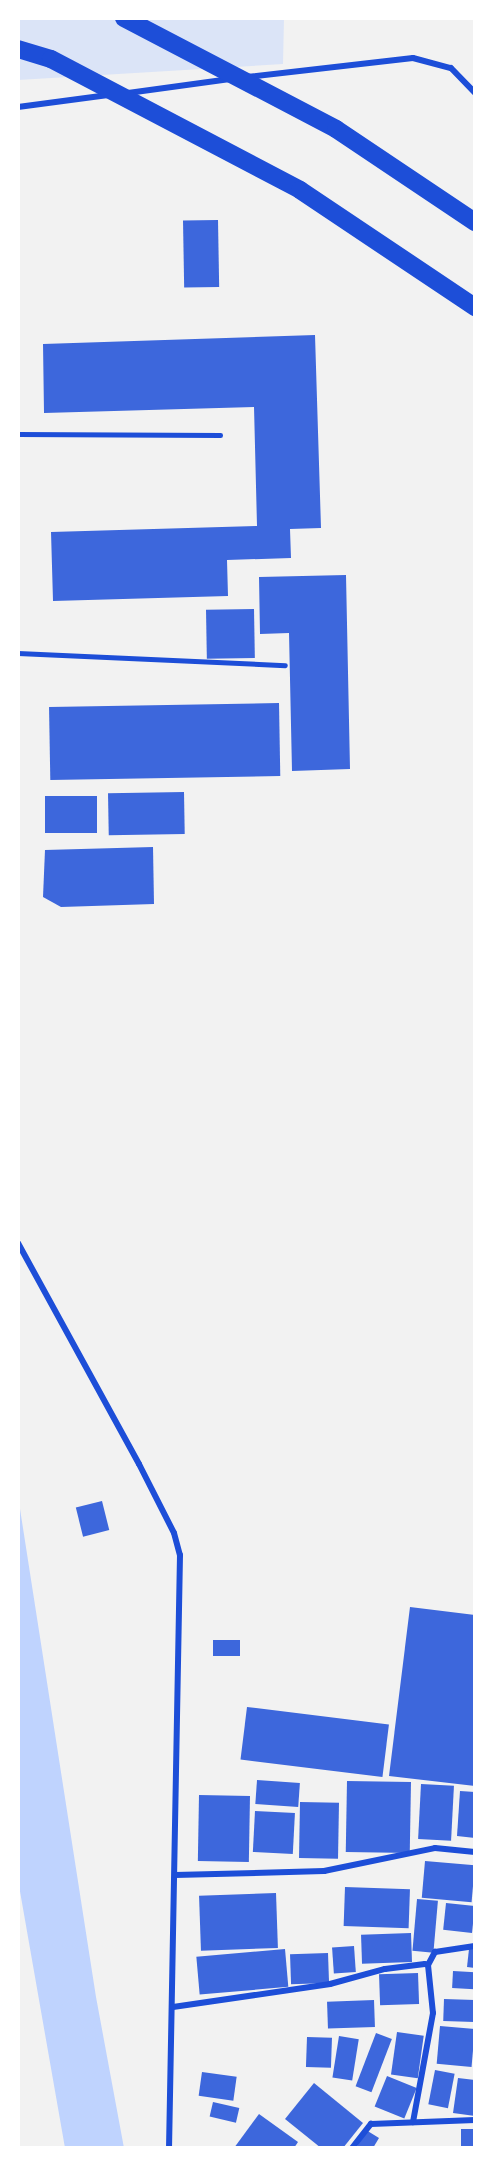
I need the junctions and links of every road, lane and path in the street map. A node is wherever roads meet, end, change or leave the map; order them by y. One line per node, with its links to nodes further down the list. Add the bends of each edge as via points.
1 (124, 18): 5 (highway, via 336,129)
2 (18, 49): 6 (highway, via 51,59 300,190)
3 (475, 93): 4 (street, via 451,68 414,58)
4 (18, 107)
5 (475, 222)
6 (475, 307)
7 (18, 434): 8 (lane)
8 (220, 435)
9 (18, 653): 10 (lane)
10 (285, 665)
11 (18, 1244): 13 (street, via 139,1464 174,1533 180,1555)
12 (475, 1852): 13 (street, via 435,1848 324,1871)
13 (175, 1875): 16 (street)
14 (475, 1946): 15 (street, via 435,1952)
15 (428, 1965): 16 (street, via 385,1969 360,1979); 18 (street, via 433,2013)
16 (173, 2007): 19 (street)
17 (475, 2120): 18 (street)
18 (414, 2122): 20 (street, via 371,2124)
19 (169, 2148)
20 (352, 2148)

